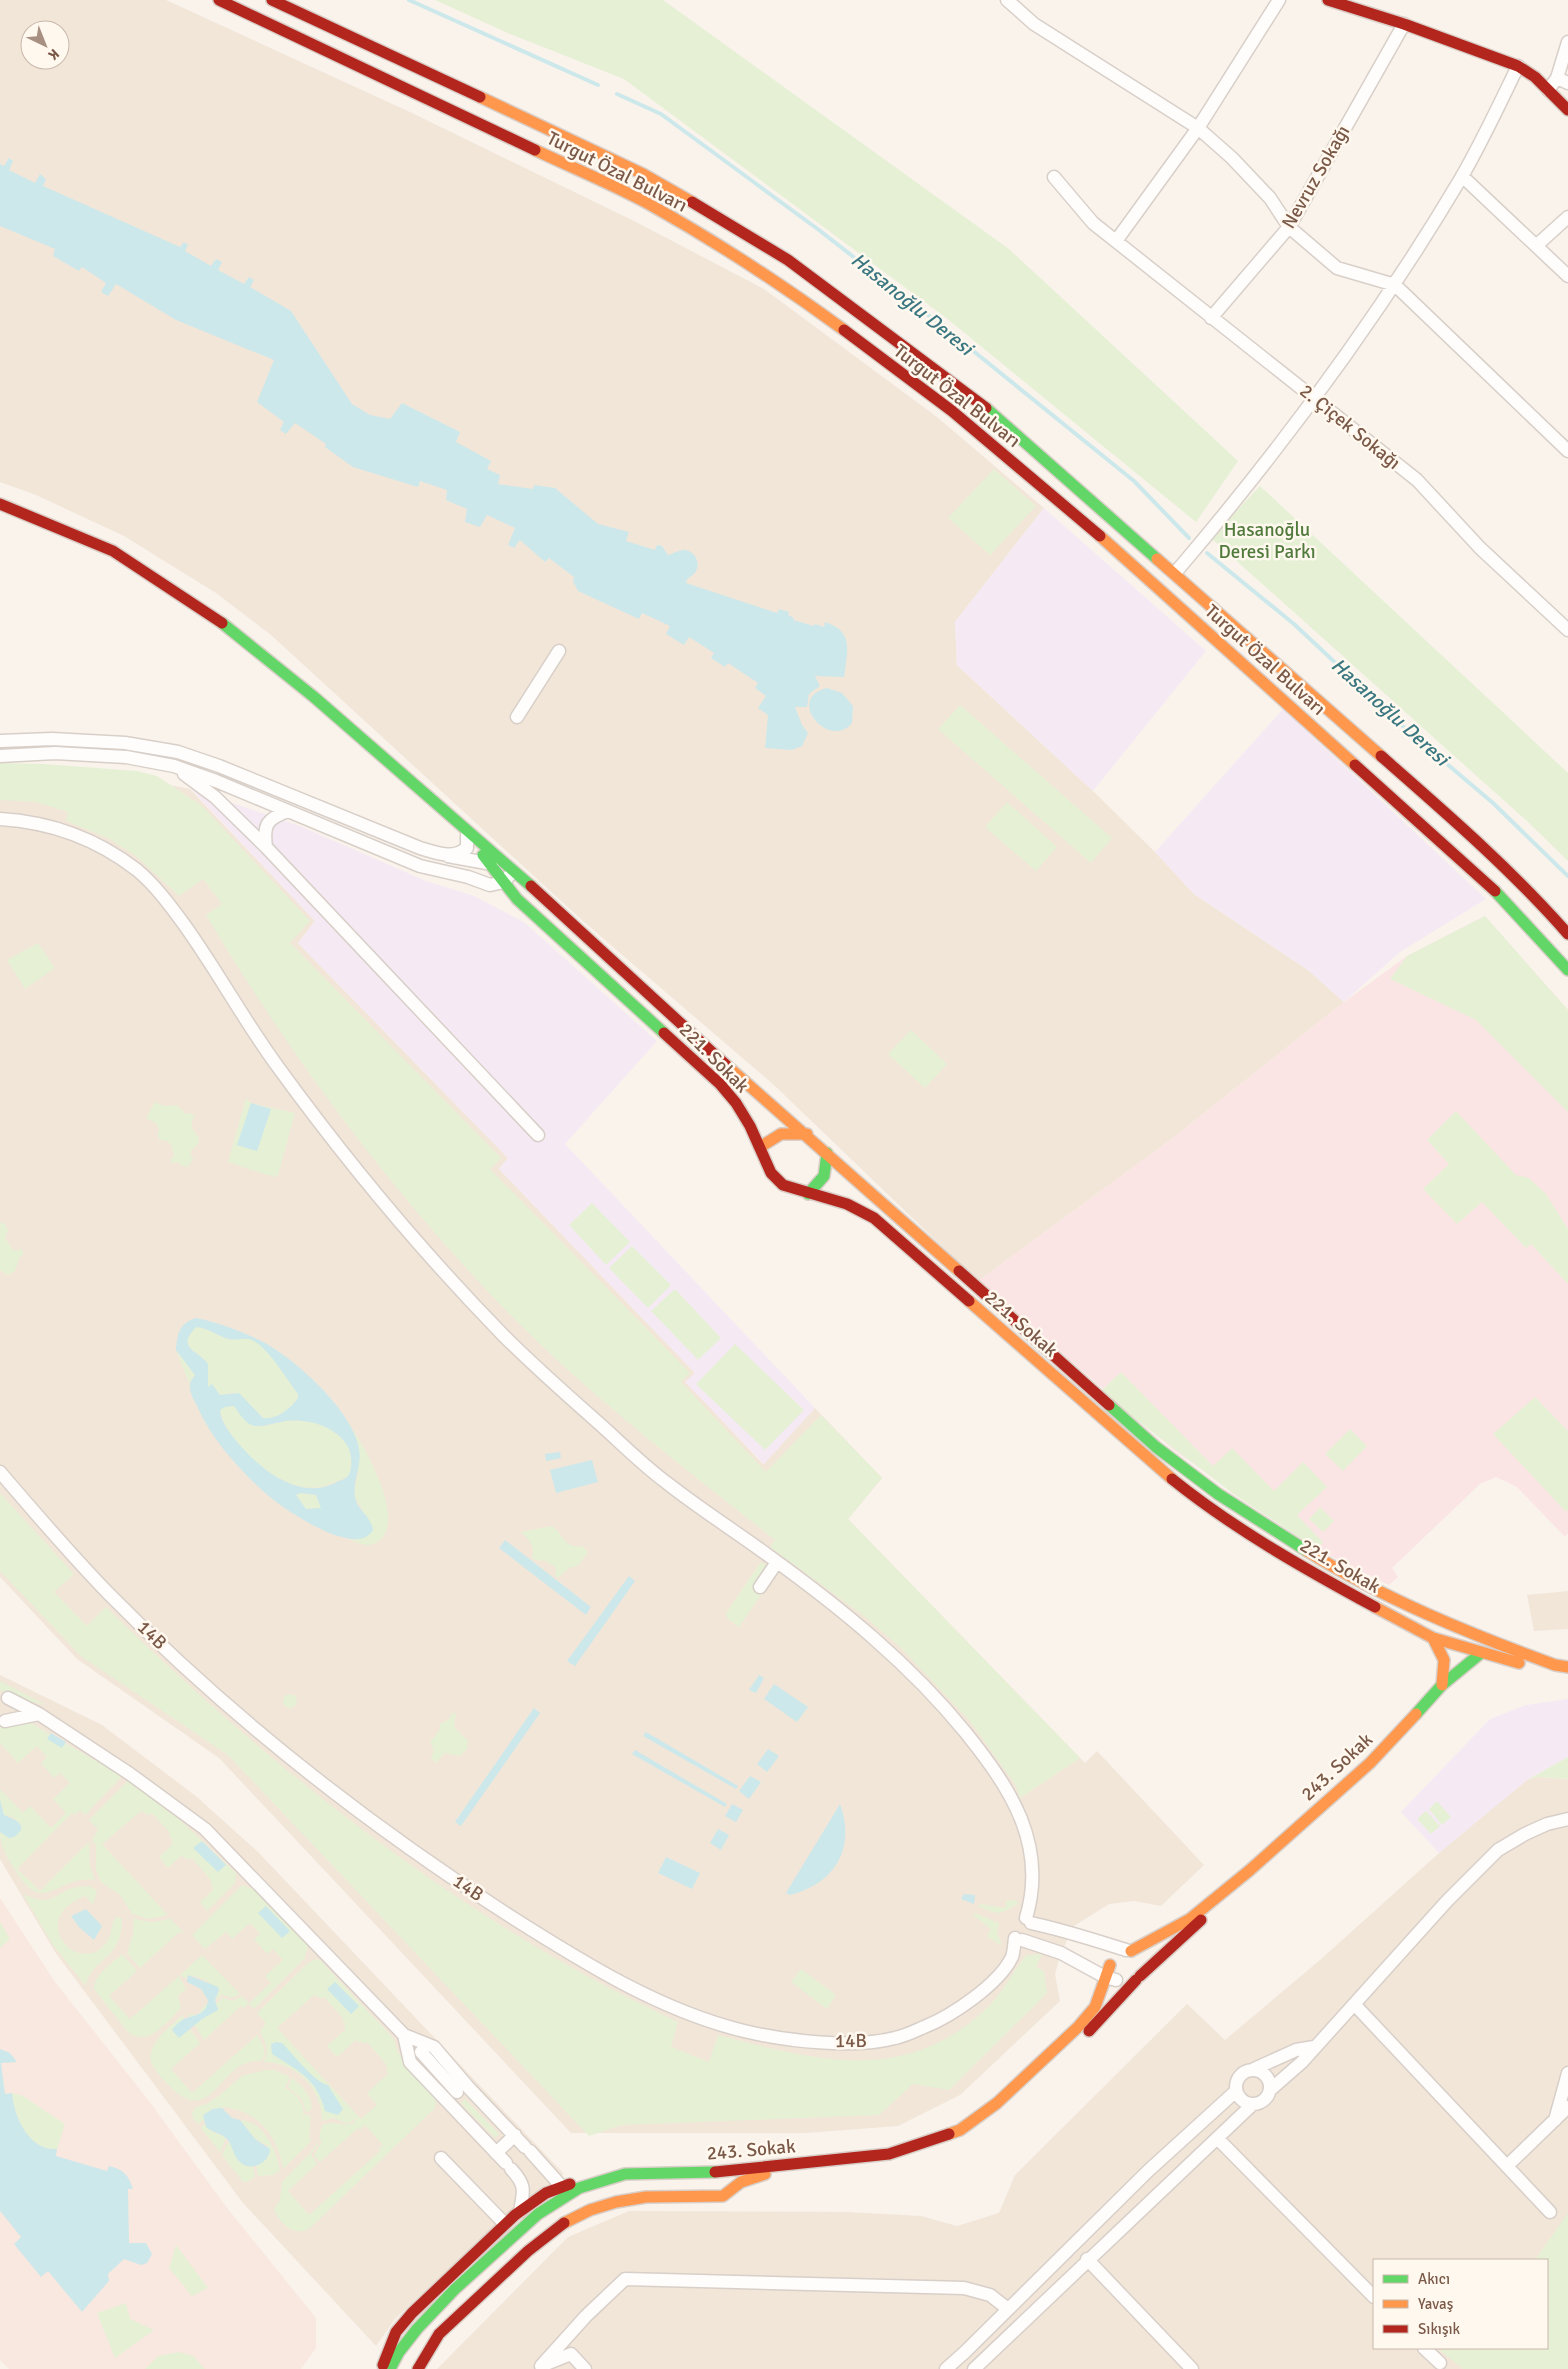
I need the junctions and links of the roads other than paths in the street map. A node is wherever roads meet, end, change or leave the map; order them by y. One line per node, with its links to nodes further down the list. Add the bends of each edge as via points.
1 (219, 0): 43 (street, Turgut Özal Bulvarı, via 647,203 796,295 952,411 1099,535 1502,897)
2 (272, 0): 25 (street, Turgut Özal Bulvarı, via 643,174 741,230 788,260 979,402)
3 (1007, 0): 12 (street, via 1034,24)
4 (1280, 0): 12 (street)
5 (1328, 0): 6 (street)
6 (1404, 24): 8 (street); 16 (street, Nevruz Sokağı)
7 (1568, 42): 9 (street)
8 (1518, 66): 10 (street); 13 (street)
9 (1562, 81): 10 (street)
10 (1548, 90): 11 (street)
11 (1568, 110)
12 (1198, 128): 16 (street, via 1270,198); 17 (street)
13 (1462, 176): 18 (street); 20 (street)
14 (1054, 177): 17 (street, 2. Çiçek Sokağı, via 1093,222)
15 (1568, 217): 18 (street)
16 (1289, 227): 20 (street, via 1337,268); 21 (street, Nevruz Sokağı)
17 (1116, 241): 21 (street, 2. Çiçek Sokağı)
18 (1537, 245): 19 (street)
19 (1568, 276)
20 (1395, 285): 22 (street); 23 (street)
21 (1211, 318): 22 (street, 2. Çiçek Sokağı)
22 (1315, 399): 25 (street); 26 (street, 2. Çiçek Sokağı, via 1416,480 1480,548)
23 (1568, 451)
24 (0, 504): 34 (street, via 113,551 210,613 314,697)
25 (1175, 573): 42 (street, Turgut Özal Bulvarı, via 1463,828 1540,902)
26 (1568, 630)
27 (559, 651): 28 (street)
28 (517, 717)
29 (0, 741): 36 (street, via 52,739 125,743 178,752 420,848)
30 (0, 756): 31 (street, via 126,757)
31 (174, 766): 32 (street); 35 (street, via 215,796)
32 (288, 811): 35 (street, via 274,816 267,823 264,833); 40 (street, via 420,866)
33 (0, 820): 50 (street, via 46,825 74,834 106,849 138,872 163,896 276,1064 392,1215 448,1279 538,1371 655,1473)
34 (463, 830): 36 (street, via 467,848 460,854); 37 (street, 221. Sokak); 38 (street, 221. Sokak)
35 (266, 847): 45 (street)
36 (448, 856): 37 (street)
37 (490, 864): 38 (street); 39 (street, 221. Sokak)
38 (510, 868): 39 (street); 44 (street, 221. Sokak, via 699,1042)
39 (504, 882): 40 (street); 41 (street, 221. Sokak)
40 (490, 885): 41 (street)
41 (517, 898): 46 (street, 221. Sokak, via 720,1084 736,1103)
42 (1568, 934)
43 (1568, 970)
44 (807, 1134): 46 (street, via 786,1132 770,1138); 47 (street)
45 (538, 1136)
46 (760, 1147): 48 (street, 221. Sokak, via 771,1173 783,1185)
47 (827, 1153): 48 (street, via 823,1179); 54 (street, 221. Sokak, via 1156,1447 1218,1494 1324,1561 1370,1585 1470,1634)
48 (808, 1194): 52 (street, 221. Sokak, via 847,1204 874,1218 1205,1506 1317,1575)
49 (0, 1472): 63 (street, 14B, via 110,1594 169,1652 299,1764 388,1832 491,1904 599,1970 669,2005 746,2032 850,2044 895,2038 937,2022 976,1996 1004,1969 1019,1939)
50 (777, 1562): 51 (street); 62 (street, via 884,1646 944,1706 990,1763 1008,1789 1024,1824 1032,1880 1028,1920)
51 (760, 1587)
52 (1433, 1638): 53 (street, 221. Sokak); 56 (street, via 1446,1662)
53 (1482, 1653): 55 (street, 221. Sokak); 56 (street, 243. Sokak)
54 (1568, 1667)
55 (1568, 1676)
56 (1442, 1685): 61 (street, 243. Sokak, via 1370,1763)
57 (8, 1698): 58 (street)
58 (39, 1714): 59 (street); 66 (street, via 130,1774 205,1829)
59 (5, 1721)
60 (1568, 1819): 65 (street, via 1525,1834 1498,1850 1447,1901)
61 (1250, 1870): 62 (street, 243. Sokak, via 1190,1919); 64 (street, 243. Sokak, via 1223,1900)
62 (1128, 1950): 63 (street, via 1117,1953); 64 (street, via 1142,1960)
63 (1110, 1974): 64 (street, via 1126,1984); 84 (street, 243. Sokak, via 1095,2007 1078,2027 1026,2077 960,2130 888,2154 709,2173 646,2172)
64 (1138, 1978): 99 (street, 243. Sokak, via 1080,2041 1026,2092 984,2126 959,2140 882,2164 762,2175 741,2182 723,2196 646,2197 616,2202 590,2210 564,2224 528,2251 439,2334)
65 (1355, 2005): 67 (street); 83 (street)
66 (404, 2035): 74 (street, via 434,2047); 77 (street, via 410,2062)
67 (1314, 2047): 69 (street, via 1296,2050); 71 (street)
68 (421, 2052): 73 (street)
69 (1254, 2070): 71 (street, via 1267,2077); 72 (street, via 1238,2076)
70 (1568, 2074): 78 (street)
71 (1270, 2090): 75 (street, via 1264,2100)
72 (1236, 2091): 75 (street, via 1244,2102); 91 (street, via 1148,2171)
73 (457, 2092): 74 (street); 77 (street)
74 (473, 2092): 79 (street)
75 (1253, 2104): 80 (street)
76 (1568, 2107): 78 (street)
77 (454, 2110): 81 (street)
78 (1555, 2120): 83 (street)
79 (515, 2135): 81 (street); 85 (street)
80 (1217, 2138): 89 (street); 90 (street)
81 (496, 2153): 86 (street, via 521,2180 524,2189)
82 (441, 2158): 88 (street)
83 (1507, 2166): 87 (street)
84 (601, 2180): 85 (street); 98 (street, 243. Sokak, via 560,2198 538,2214 455,2289 417,2329)
85 (562, 2187): 86 (street, via 546,2193)
86 (520, 2211): 88 (street)
87 (1550, 2212)
88 (505, 2224): 97 (street, via 412,2313 396,2332)
89 (1087, 2259): 102 (street); 103 (street)
90 (1373, 2296)
91 (1008, 2310): 92 (street, via 990,2295 964,2288 624,2279); 101 (street)
92 (570, 2336): 94 (street); 96 (street)
93 (1425, 2349): 95 (street)
94 (571, 2354): 96 (street); 100 (street)
95 (1440, 2363)
96 (539, 2367)
97 (382, 2369)
98 (390, 2369)
99 (418, 2369)
100 (585, 2369)
101 (946, 2369)
102 (974, 2369)
103 (1192, 2369)

